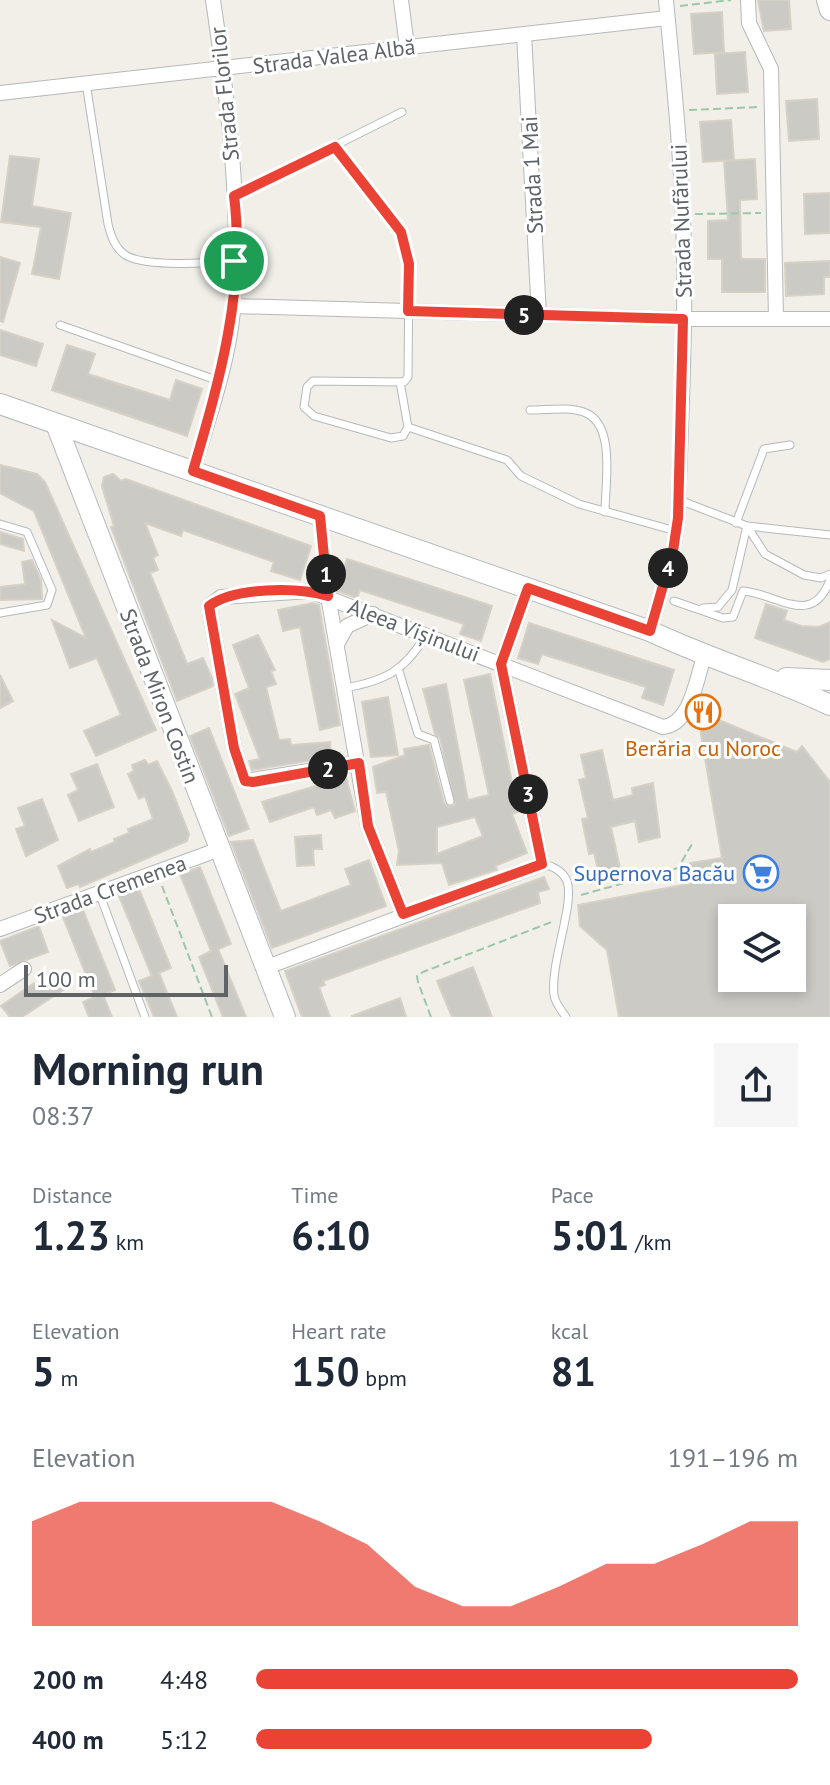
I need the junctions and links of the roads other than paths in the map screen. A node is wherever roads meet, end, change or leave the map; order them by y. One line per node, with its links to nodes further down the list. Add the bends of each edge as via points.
1 (213, 0): 9 (street, Strada Florilor)
2 (401, 0): 8 (street)
3 (748, 0): 20 (street, via 749,23 771,69)
4 (827, 0): 6 (main road)
5 (666, 9): 7 (street, Strada Valea Albă); 19 (street, Strada Nufărului, via 682,214)
6 (830, 10)
7 (524, 34): 8 (street, Strada Valea Albă); 18 (street, Strada 1 Mai)
8 (407, 47): 9 (street, Strada Valea Albă)
9 (223, 69): 10 (street, Strada Valea Albă); 14 (street, Strada Florilor)
10 (86, 83): 11 (street, Strada Valea Albă); 15 (lane, via 108,224 117,246 126,255 152,261)
11 (0, 93)
12 (402, 112): 13 (lane)
13 (335, 147): 14 (lane); 17 (lane, via 401,232 409,264)
14 (234, 196): 15 (street, Strada Florilor)
15 (234, 261): 16 (street, Strada Florilor)
16 (233, 306): 17 (street); 23 (street, Strada Florilor)
17 (408, 311): 18 (street); 24 (lane, via 408,377)
18 (539, 315): 19 (street)
19 (683, 319): 20 (street); 31 (street, Strada Nufărului)
20 (776, 319): 21 (street)
21 (830, 319)
22 (60, 325): 23 (lane)
23 (219, 381): 30 (street, Strada Florilor)
24 (400, 382): 28 (lane); 28 (lane, via 313,381 304,407 314,416 391,438 403,436)
25 (0, 404): 27 (main road)
26 (530, 410): 32 (lane, via 574,410 595,419 603,431)
27 (56, 424): 30 (main road); 59 (main road, Strada Miron Costin)
28 (408, 427): 32 (lane, via 507,460 533,484)
29 (790, 445): 33 (lane, via 764,449)
30 (193, 471): 39 (main road)
31 (678, 500): 33 (lane); 36 (street, Strada Nufărului)
32 (605, 512): 36 (lane)
33 (736, 523): 35 (lane)
34 (0, 524): 43 (lane, via 27,532 52,590 47,605)
35 (747, 526): 37 (lane); 38 (lane, via 765,554 804,575); 42 (lane, via 732,590 718,607)
36 (676, 531): 45 (street, Strada Nufărului)
37 (830, 535)
38 (830, 577): 42 (lane, via 814,604 798,607 743,591 733,617)
39 (528, 588): 45 (main road); 49 (street, Aleea Vișinului)
40 (328, 596): 44 (street, Aleea Vișinului); 47 (street, Aleea Vișinului); 57 (street, Aleea Vișinului, via 305,590 267,592 221,597 209,606 234,748 245,781 253,782)
41 (674, 601): 42 (lane)
42 (698, 609)
43 (0, 613)
44 (373, 614): 46 (street, Aleea Vișinului); 47 (street, via 347,626)
45 (650, 631): 48 (main road)
46 (426, 635): 49 (street, Aleea Vișinului); 50 (lane)
47 (337, 644): 53 (street, Aleea Vișinului)
48 (704, 657): 49 (street, Aleea Vișinului, via 684,714 663,727); 51 (main road)
49 (501, 664): 60 (street, Aleea Vișinului)
50 (399, 671): 53 (lane); 58 (lane, via 418,734 434,740)
51 (755, 673): 52 (main road); 54 (main road)
52 (830, 680)
53 (345, 688): 57 (street, Aleea Vișinului)
54 (799, 690): 55 (main road); 56 (main road)
55 (830, 691)
56 (830, 705)
57 (359, 763): 62 (street, Aleea Vișinului, via 371,834)
58 (450, 801)
59 (220, 849): 61 (street, Strada Cremenea); 64 (main road, Strada Miron Costin)
60 (542, 864): 62 (street); 69 (lane, via 556,867 567,882 553,980 555,999)
61 (100, 895): 63 (street, Strada Cremenea); 67 (lane)
62 (403, 914): 64 (street)
63 (0, 929)
64 (267, 967): 68 (main road, Strada Miron Costin)
65 (24, 969): 66 (street)
66 (0, 985)
67 (145, 1017)
68 (285, 1017)
69 (566, 1017)

